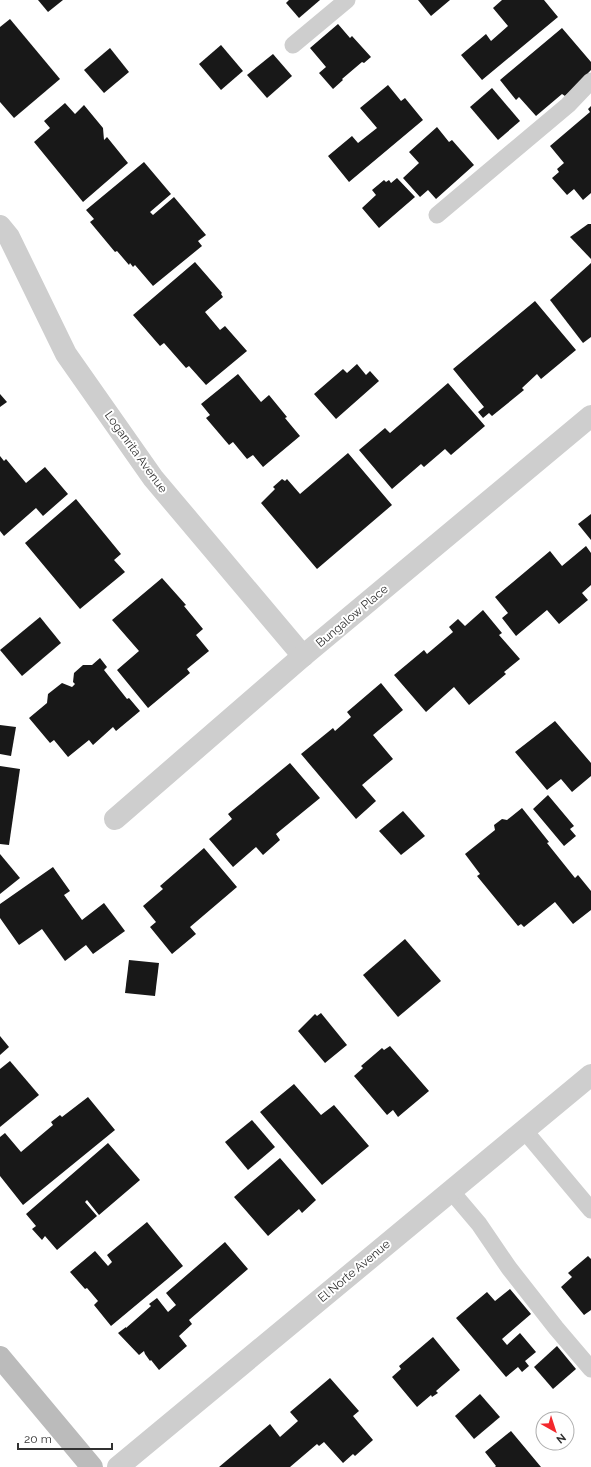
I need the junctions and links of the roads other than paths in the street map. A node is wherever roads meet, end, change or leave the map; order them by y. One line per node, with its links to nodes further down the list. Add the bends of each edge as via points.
1 (347, 0): 2 (lane)
2 (293, 45)
3 (591, 81): 4 (lane, via 568,105)
4 (437, 215)
5 (0, 226): 7 (street, Loganrita Avenue, via 9,237 66,354 153,478)
6 (591, 416): 7 (street, Bungalow Place)
7 (303, 656): 8 (street, Bungalow Place)
8 (115, 819)
9 (591, 1075): 10 (street, El Norte Avenue)
10 (524, 1130): 11 (street, El Norte Avenue); 12 (lane)
11 (451, 1191): 14 (lane, via 479,1224 556,1328); 16 (street, El Norte Avenue)
12 (591, 1210)
13 (0, 1357): 15 (street)
14 (591, 1369)
15 (92, 1467)
16 (118, 1467)

